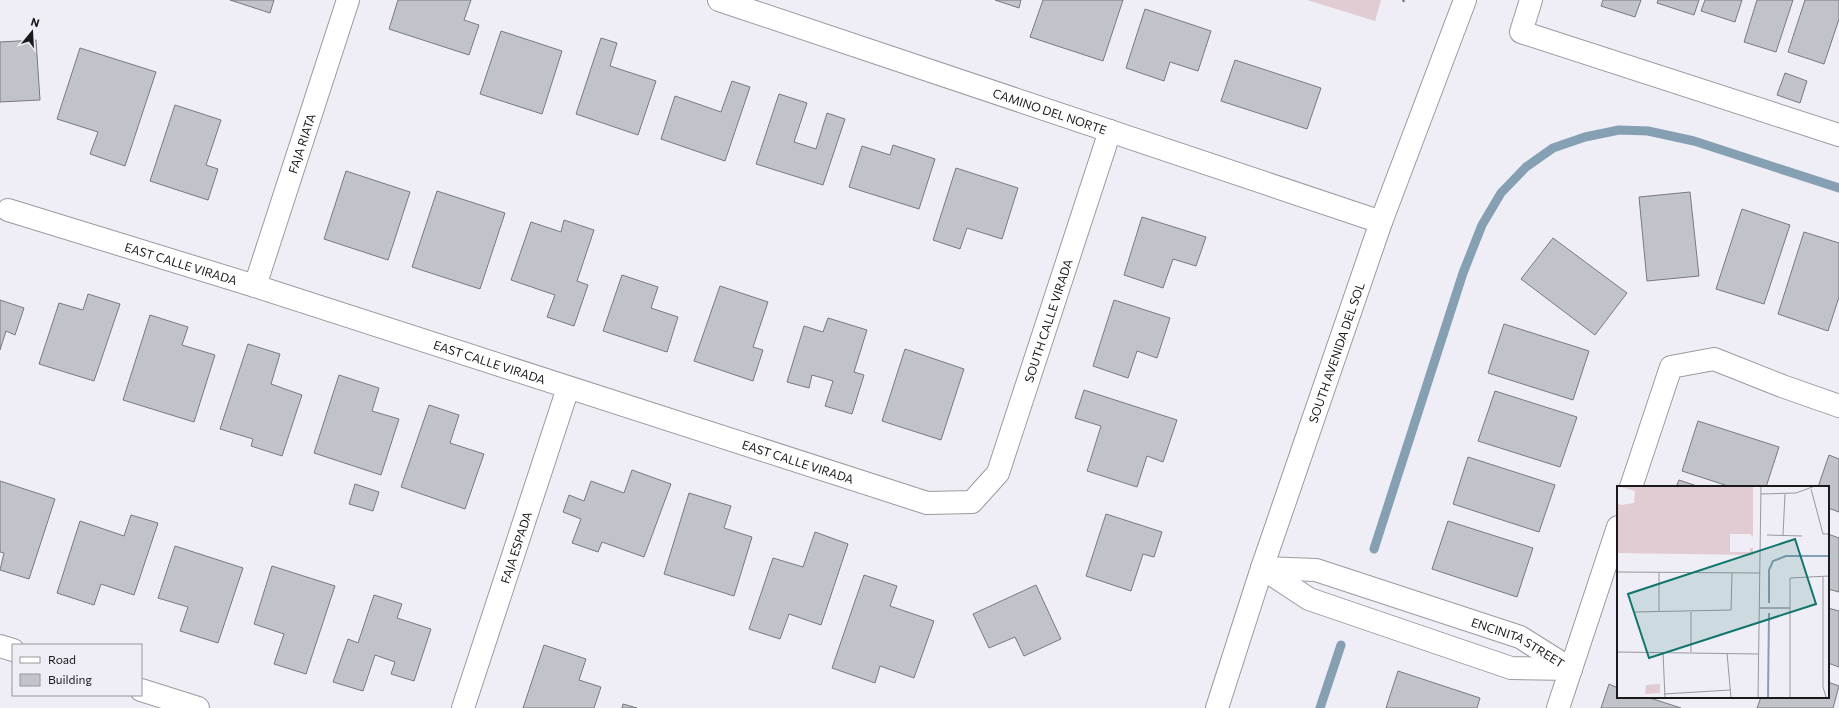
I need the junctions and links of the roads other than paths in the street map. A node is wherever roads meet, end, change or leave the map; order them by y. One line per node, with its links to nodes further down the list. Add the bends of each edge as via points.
1 (348, 0): 9 (street, FAJA RIATA)
2 (720, 0): 5 (street, CAMINO DEL NORTE)
3 (1465, 0): 8 (street, SOUTH AVENIDA DEL SOL)
4 (1531, 0): 6 (street, via 1521,32)
5 (1110, 131): 8 (street, CAMINO DEL NORTE); 13 (street, SOUTH CALLE VIRADA, via 998,472)
6 (1839, 135)
7 (8, 210): 9 (street, EAST CALLE VIRADA)
8 (1381, 222): 15 (street, SOUTH AVENIDA DEL SOL)
9 (255, 286): 10 (street, EAST CALLE VIRADA)
10 (568, 388): 13 (street, EAST CALLE VIRADA, via 927,503); 22 (street, FAJA ESPADA)
11 (1839, 406): 12 (street, via 1714,358 1671,367)
12 (1631, 486)
13 (972, 502)
14 (1617, 530): 18 (street)
15 (1262, 568): 18 (street, ENCINITA STREET, via 1316,570 1520,637); 18 (street, ENCINITA STREET, via 1308,599 1511,668); 23 (street, SOUTH AVENIDA DEL SOL)
16 (0, 646): 17 (street)
17 (12, 650)
18 (1571, 669): 24 (street)
19 (142, 691): 20 (street)
20 (163, 702): 21 (street)
21 (198, 708)
22 (463, 708)
23 (1217, 708)
24 (1558, 708)

